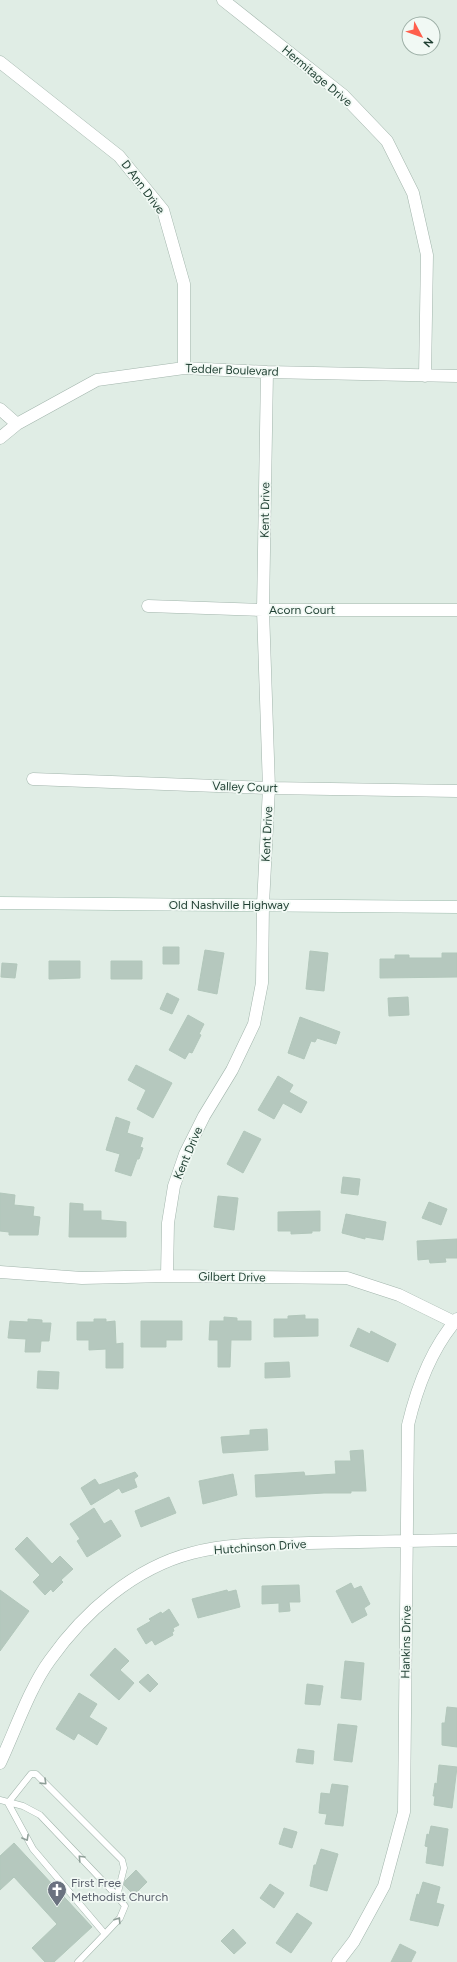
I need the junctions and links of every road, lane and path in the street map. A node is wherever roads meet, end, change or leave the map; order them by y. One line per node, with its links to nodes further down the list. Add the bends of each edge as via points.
1 (223, 0): 5 (street, Hermitage Drive, via 343,95 387,141 413,193 427,255)
2 (0, 62): 3 (street, D Ann Drive, via 119,156 163,210 184,284)
3 (184, 368): 4 (street, Tedder Boulevard); 8 (street, Tedder Boulevard, via 97,380)
4 (267, 372): 5 (street, Tedder Boulevard); 11 (street, Kent Drive)
5 (425, 376): 6 (street, Tedder Boulevard)
6 (457, 376)
7 (0, 409): 8 (street)
8 (17, 424): 9 (street, Tedder Boulevard)
9 (0, 438)
10 (148, 606): 11 (street, Acorn Court)
11 (263, 610): 12 (street, Acorn Court); 14 (street, Kent Drive)
12 (457, 610)
13 (33, 780): 14 (street, Valley Court)
14 (269, 788): 15 (street, Valley Court); 17 (street, Kent Drive)
15 (457, 791)
16 (0, 903): 17 (street, Old Nashville Highway)
17 (262, 904): 18 (street, Old Nashville Highway); 20 (street, Kent Drive, via 262,983 254,1024 232,1070 185,1154 174,1186 168,1223)
18 (457, 907)
19 (0, 1272): 20 (street, Gilbert Drive, via 82,1278)
20 (167, 1276): 21 (street, Gilbert Drive, via 347,1278 399,1295)
21 (456, 1321): 23 (street, Hankins Drive, via 434,1352 416,1392 408,1425)
22 (457, 1540): 23 (street, Hutchinson Drive)
23 (407, 1541): 24 (street, Hutchinson Drive, via 222,1548 192,1553 162,1564 134,1579 106,1599 75,1628 49,1661); 30 (street, Hankins Drive, via 404,1812 384,1886 354,1941)
24 (0, 1763)
25 (0, 1800): 26 (lane)
26 (8, 1803): 27 (lane, one-way to 26, via 40,1815 23,1806); 27 (lane, one-way to 27, via 31,1774 36,1774 122,1860 124,1868); 28 (lane, one-way to 28, via 33,1849)
27 (117, 1896): 28 (lane, one-way to 27, via 120,1918 125,1906)
28 (105, 1934): 29 (lane)
29 (78, 1962)
30 (338, 1962)

